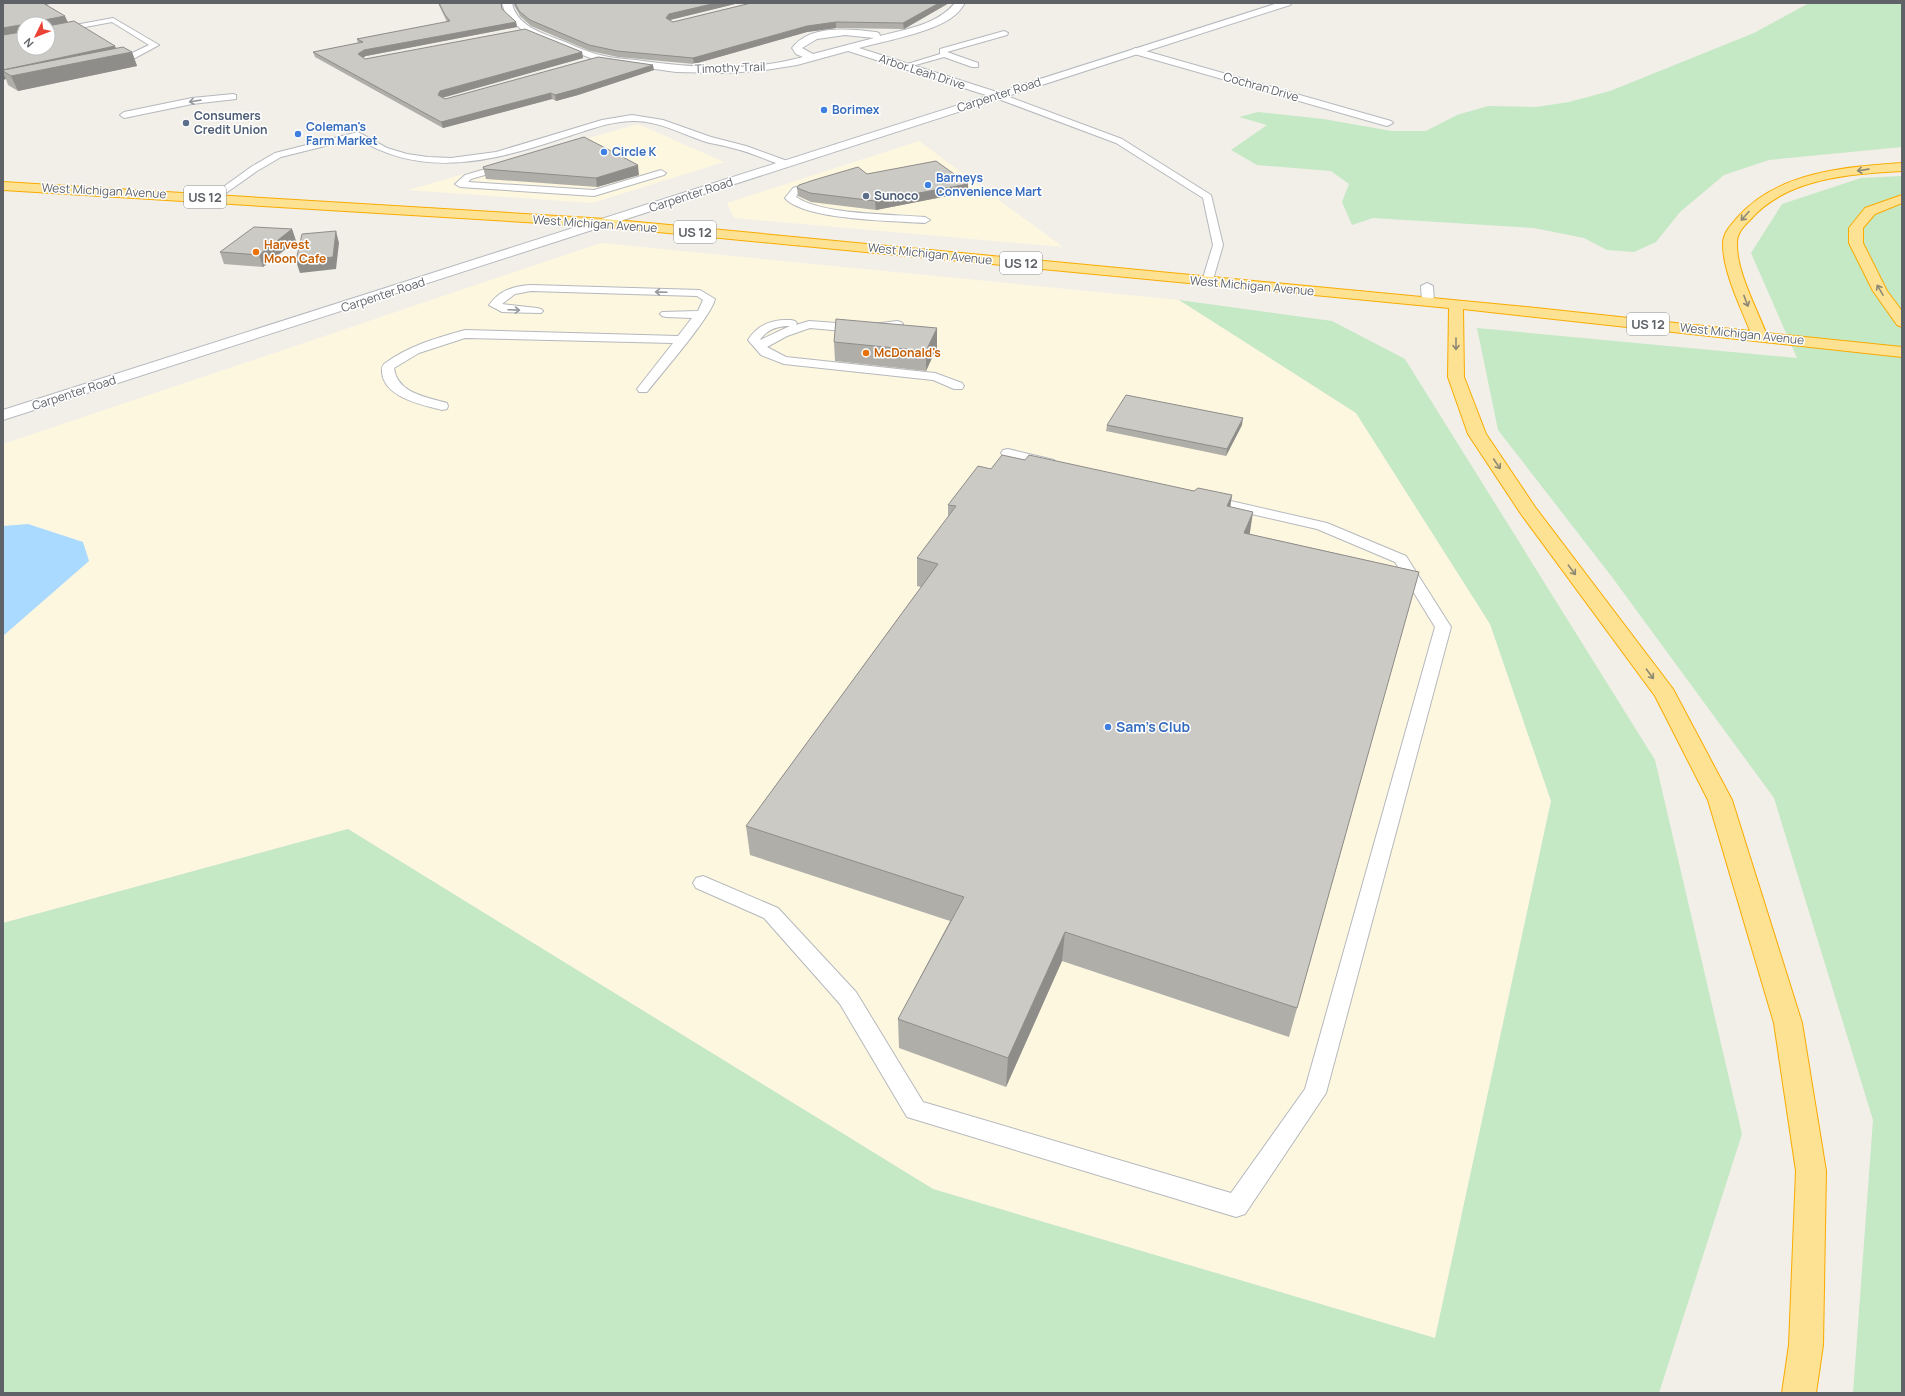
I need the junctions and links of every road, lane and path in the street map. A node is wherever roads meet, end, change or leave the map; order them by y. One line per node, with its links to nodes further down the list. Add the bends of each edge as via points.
1 (507, 3): 5 (street, Timothy Trail, via 509,13)
2 (954, 3): 3 (street)
3 (959, 3): 9 (street, Timothy Trail, via 952,13 941,20)
4 (1287, 3): 11 (street, Carpenter Road)
5 (527, 30): 7 (street); 13 (street, Timothy Trail)
6 (56, 31): 15 (lane, via 113,20 155,45 132,56)
7 (512, 33)
8 (1004, 33): 12 (lane, via 943,51)
9 (890, 36): 10 (street, Timothy Trail); 14 (street, Arbor Leah Drive, via 846,32 813,37 797,48)
10 (848, 48): 14 (street, Timothy Trail); 18 (street, Arbor Leah Drive)
11 (1135, 51): 19 (street, Carpenter Road); 22 (street, Cochran Drive)
12 (944, 55): 17 (lane); 18 (lane)
13 (598, 58): 14 (street, Timothy Trail, via 676,69 723,70 758,68); 16 (street)
14 (813, 58)
15 (102, 62)
16 (582, 63)
17 (975, 65)
18 (905, 66): 19 (street, Arbor Leah Drive)
19 (996, 96): 24 (street, Carpenter Road); 33 (lane, via 1119,141 1208,196 1218,245)
20 (233, 97): 21 (lane, one-way to 21)
21 (124, 115)
22 (1387, 123)
23 (518, 163): 26 (lane, via 468,177 460,184 594,194)
24 (787, 164): 29 (lane, via 661,122 631,118 610,121 511,152 453,160 426,159 384,150 358,136 278,155); 32 (street, Carpenter Road)
25 (1902, 166): 42 (highway, one-way to 42, via 1828,175 1792,186 1764,200 1744,215 1730,236 1733,265)
26 (661, 173)
27 (826, 181): 31 (lane, via 796,190 790,198 802,206 833,213)
28 (3, 186): 29 (highway, West Michigan Avenue / US 12)
29 (213, 198): 32 (highway, West Michigan Avenue / US 12)
30 (1902, 199): 40 (highway, one-way to 30, via 1880,291 1856,243 1856,228 1870,210)
31 (925, 220)
32 (606, 223): 33 (highway, West Michigan Avenue / US 12); 48 (street, Carpenter Road)
33 (1208, 281): 35 (highway, West Michigan Avenue / US 12)
34 (1426, 286): 35 (lane)
35 (1428, 302): 36 (highway, West Michigan Avenue / US 12)
36 (1456, 305): 42 (highway, West Michigan Avenue / US 12); 53 (highway, one-way to 53, via 1456,377 1477,434 1528,510 1665,694 1720,800 1788,1024 1811,1171 1806,1345)
37 (537, 311): 39 (lane, one-way to 37, via 709,299 700,293 518,288 506,293 495,305 502,309)
38 (666, 314): 39 (lane)
39 (701, 315): 43 (lane)
40 (1902, 322)
41 (897, 324): 45 (lane, via 865,329 809,324 783,333 759,346 765,352 784,360 935,376)
42 (1760, 337): 44 (highway, West Michigan Avenue / US 12)
43 (681, 340): 46 (lane); 47 (lane, via 464,334 431,343 401,356 388,368 388,376 396,389)
44 (1902, 352)
45 (958, 386)
46 (643, 389)
47 (442, 406)
48 (3, 415)
49 (1008, 453): 50 (lane)
50 (1066, 467)
51 (1195, 496): 52 (lane, via 1322,526 1401,559 1443,627 1315,1093 1236,1206 915,1110 848,998 771,913)
52 (702, 884)
53 (1798, 1393)

